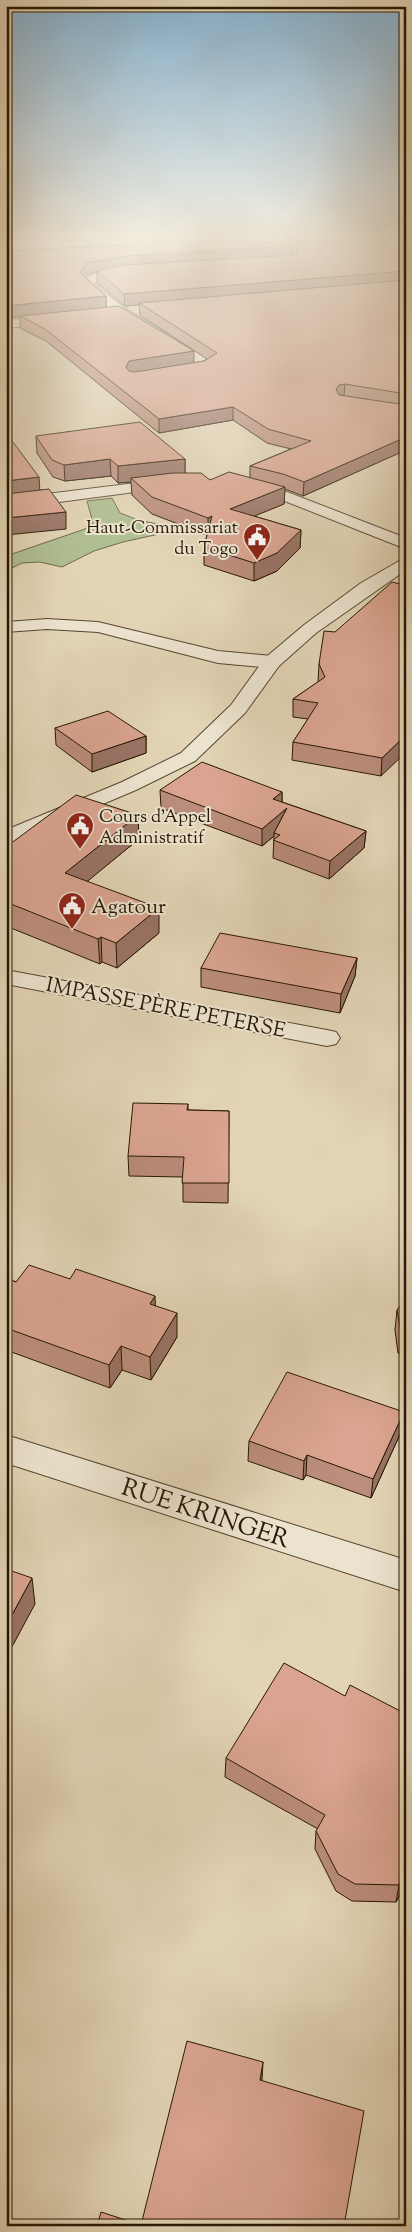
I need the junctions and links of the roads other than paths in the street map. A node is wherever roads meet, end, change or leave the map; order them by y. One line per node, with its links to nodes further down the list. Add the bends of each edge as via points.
1 (169, 341): 2 (street, via 208,365)
2 (164, 374)
3 (181, 483): 5 (street)
4 (235, 484): 6 (street, via 277,494)
5 (6, 504)
6 (406, 544)
7 (406, 562): 9 (street, via 310,629)
8 (6, 627): 9 (street, via 47,624 98,627 218,657)
9 (272, 662): 10 (street, via 238,710 188,757 129,786)
10 (6, 838)
11 (6, 977): 12 (street, IMPASSE PÈRE PETERSE)
12 (327, 1038)
13 (6, 1449): 14 (street, RUE KRINGER)
14 (406, 1576)

